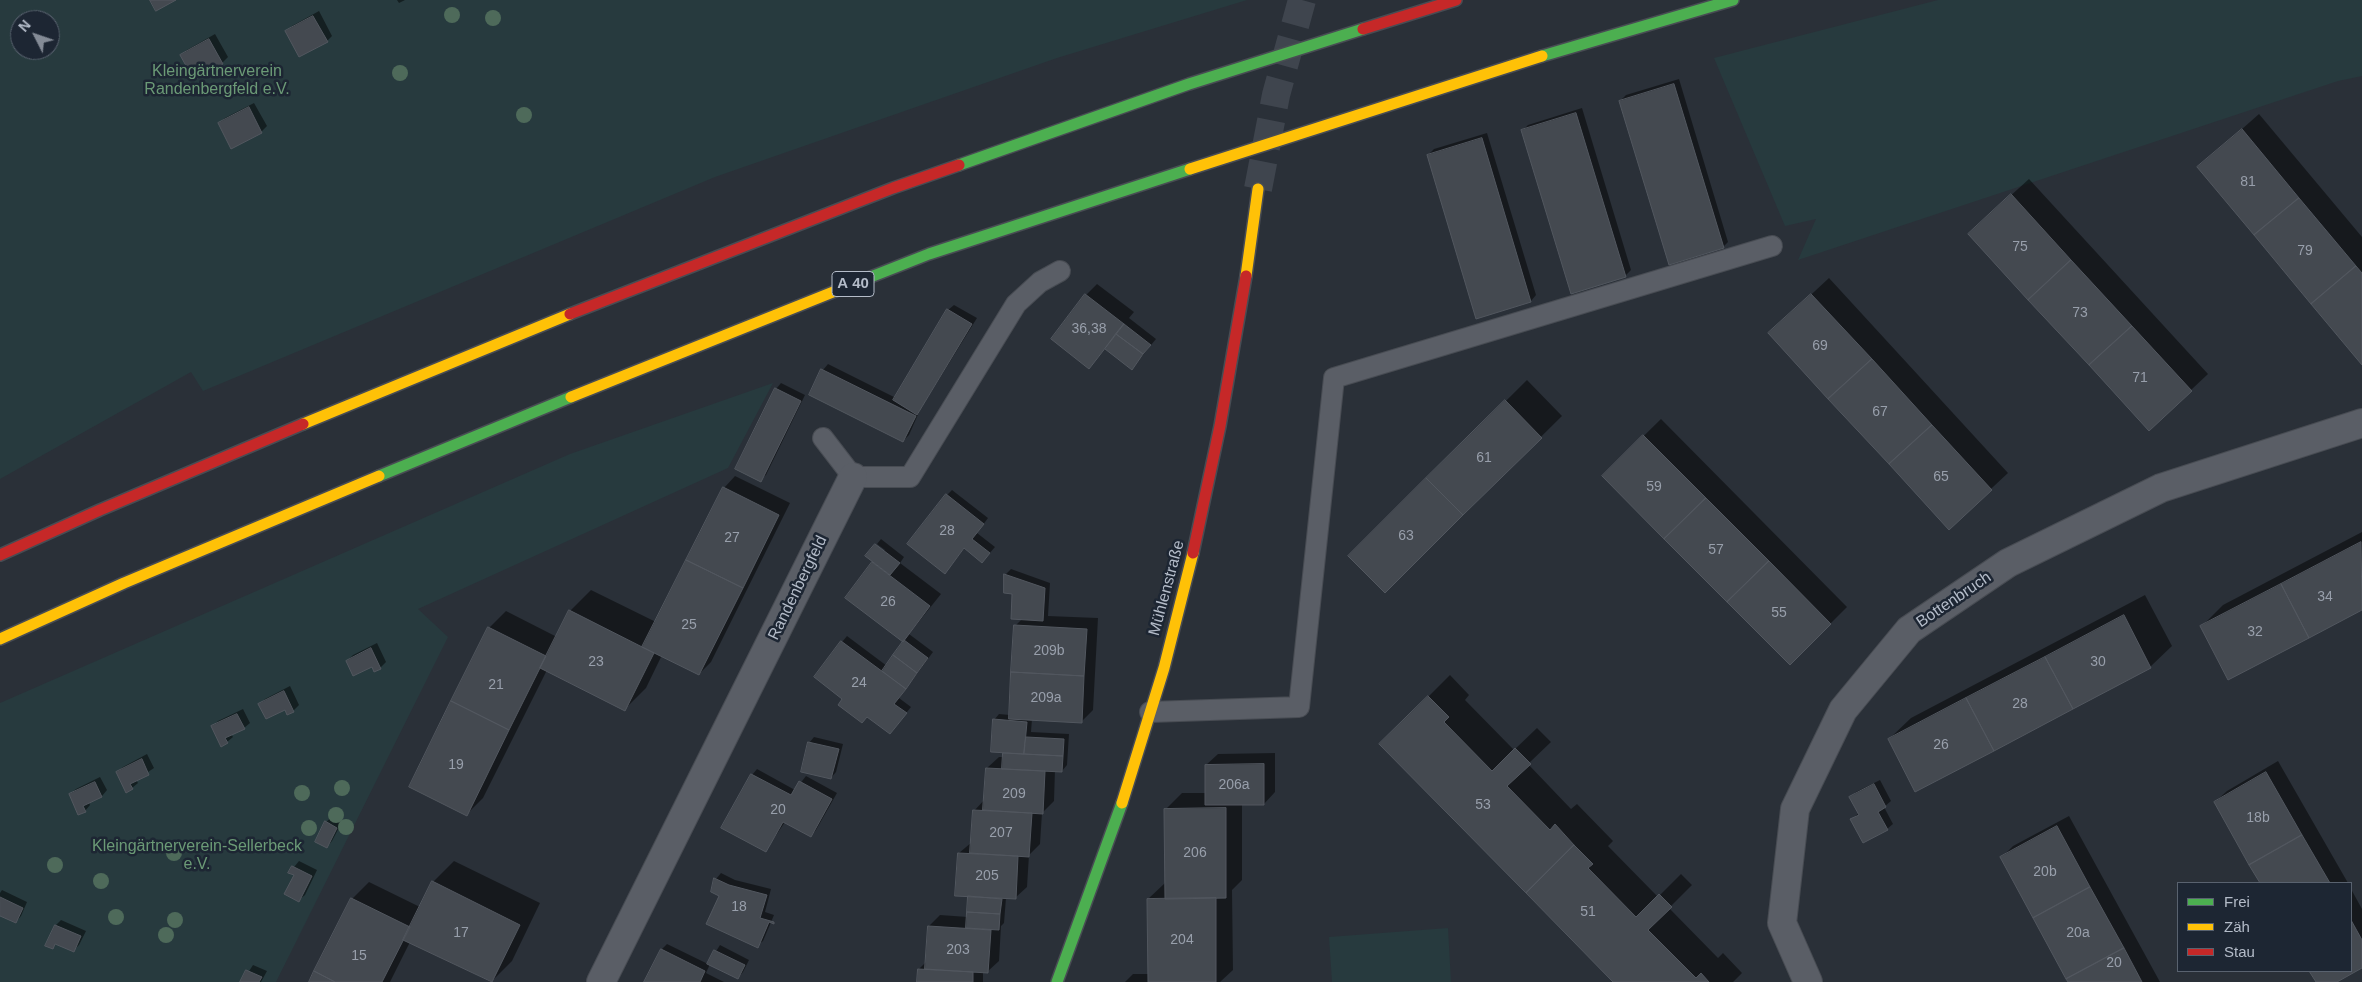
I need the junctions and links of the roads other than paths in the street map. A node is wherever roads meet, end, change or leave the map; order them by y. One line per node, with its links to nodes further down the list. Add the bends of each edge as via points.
1 (1456, 0): 9 (main road, via 1189,84 893,188 496,343)
2 (1732, 0): 10 (main road, A 40, via 1525,61 928,254 530,413)
3 (1258, 189): 11 (main road, Mühlenstraße, via 1212,476 1184,594)
4 (1772, 246): 11 (lane, via 1334,378 1299,707)
5 (1060, 271): 8 (lane, via 1040,282 1016,304 910,477)
6 (2362, 423): 14 (street, Bottenbruch, via 2161,488 2008,563 1908,630 1843,710 1795,809 1782,923)
7 (823, 438): 8 (lane)
8 (853, 477): 12 (street, Randenbergfeld)
9 (0, 555)
10 (0, 639)
11 (1150, 712): 13 (main road, Mühlenstraße, via 1121,806)
12 (601, 982)
13 (1057, 982)
14 (1808, 982)

